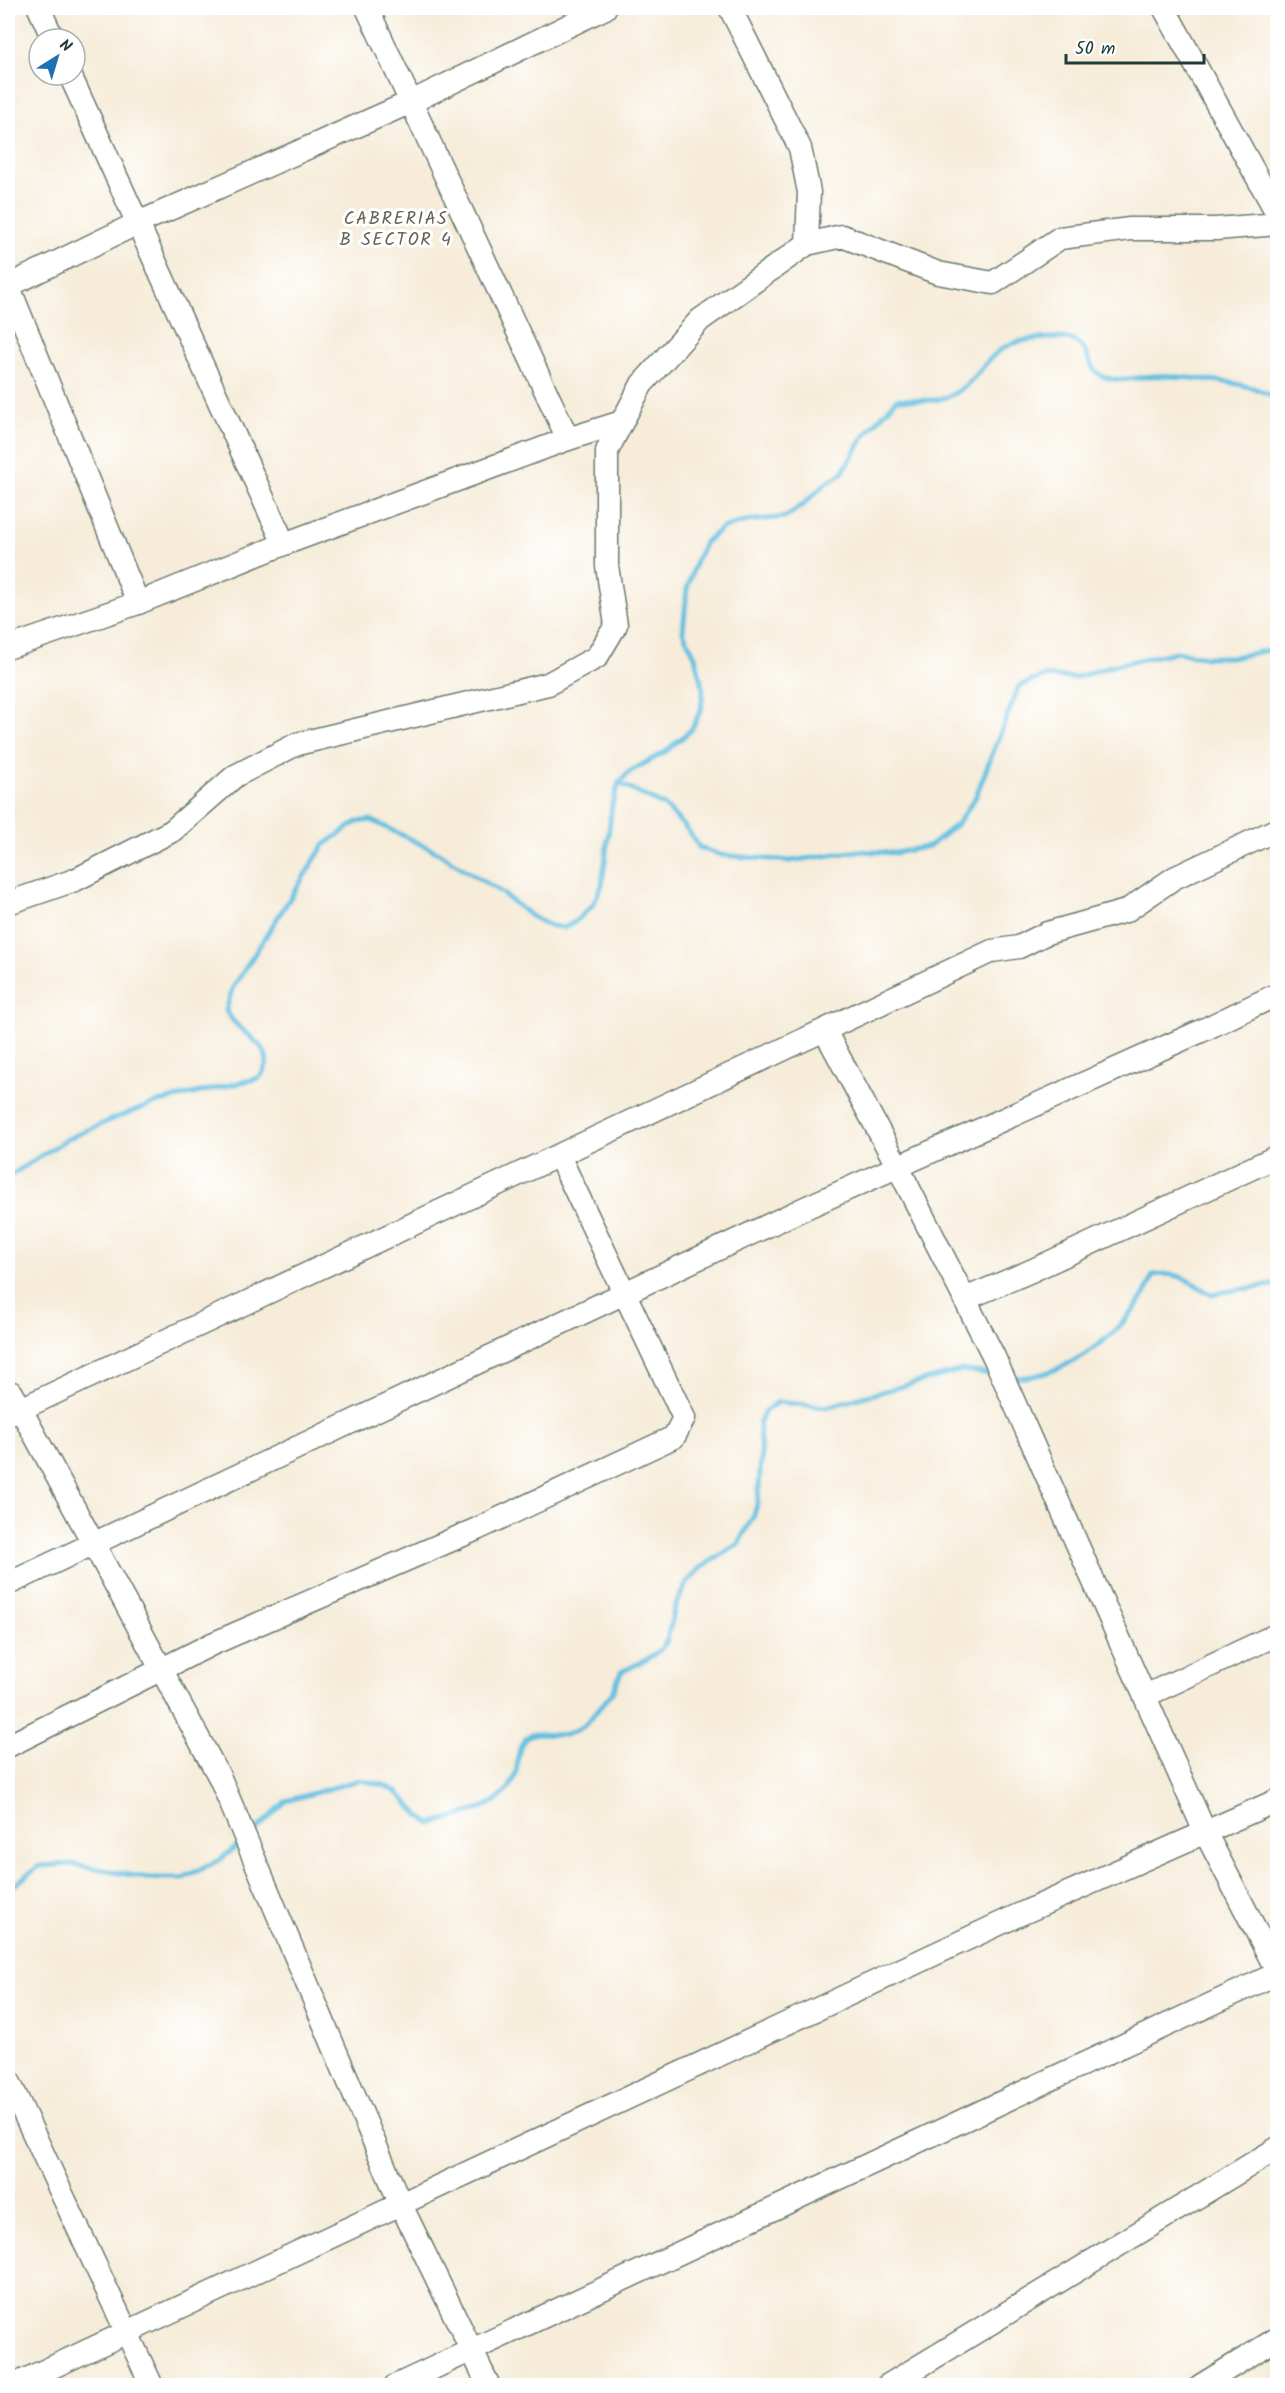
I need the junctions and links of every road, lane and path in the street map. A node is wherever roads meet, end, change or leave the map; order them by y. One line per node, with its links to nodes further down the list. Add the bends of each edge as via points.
1 (39, 8): 6 (street)
2 (367, 8): 8 (street)
3 (605, 8): 8 (street)
4 (730, 8): 12 (street, via 800,148 809,192)
5 (1164, 8): 9 (street)
6 (48, 27)
7 (76, 87): 10 (street)
8 (411, 102): 10 (street); 15 (street)
9 (1278, 215)
10 (138, 223): 13 (street); 16 (street)
11 (1278, 224): 12 (street, via 1130,229 1060,238 993,283 938,273 842,236)
12 (807, 244): 14 (street, via 700,320 642,384)
13 (8, 285): 17 (street)
14 (622, 422): 15 (street); 20 (street, via 607,451 607,566 616,625 597,657 548,684 297,744 235,776 172,831 75,880)
15 (568, 439): 16 (street)
16 (284, 544): 17 (street)
17 (138, 603): 18 (street, via 10,646)
18 (8, 641)
19 (1278, 829): 22 (street, via 1174,878 1126,911 1047,933 1019,947 992,951)
20 (8, 903)
21 (1278, 994): 25 (street)
22 (825, 1031): 23 (street); 25 (street)
23 (559, 1156): 26 (street); 28 (street)
24 (1278, 1156): 27 (street)
25 (898, 1167): 26 (street); 27 (street)
26 (624, 1294): 29 (street); 32 (street, via 684,1418 674,1437)
27 (965, 1299): 33 (street)
28 (13, 1406): 29 (street)
29 (94, 1544): 30 (street); 32 (street)
30 (8, 1584)
31 (1278, 1634): 33 (street)
32 (162, 1669): 34 (street); 39 (street, via 220,1778)
33 (1145, 1696): 36 (street)
34 (8, 1746)
35 (1278, 1800): 36 (street)
36 (1206, 1832): 39 (street, via 1003,1922); 42 (street, via 1278,1972)
37 (8, 2079): 40 (street)
38 (1278, 2148): 47 (street)
39 (400, 2203): 40 (street); 42 (street)
40 (125, 2332): 43 (street); 44 (street)
41 (1278, 2338): 48 (street)
42 (471, 2350): 45 (street); 46 (street)
43 (12, 2385)
44 (152, 2385)
45 (395, 2385)
46 (489, 2385)
47 (887, 2385)
48 (1200, 2385)

